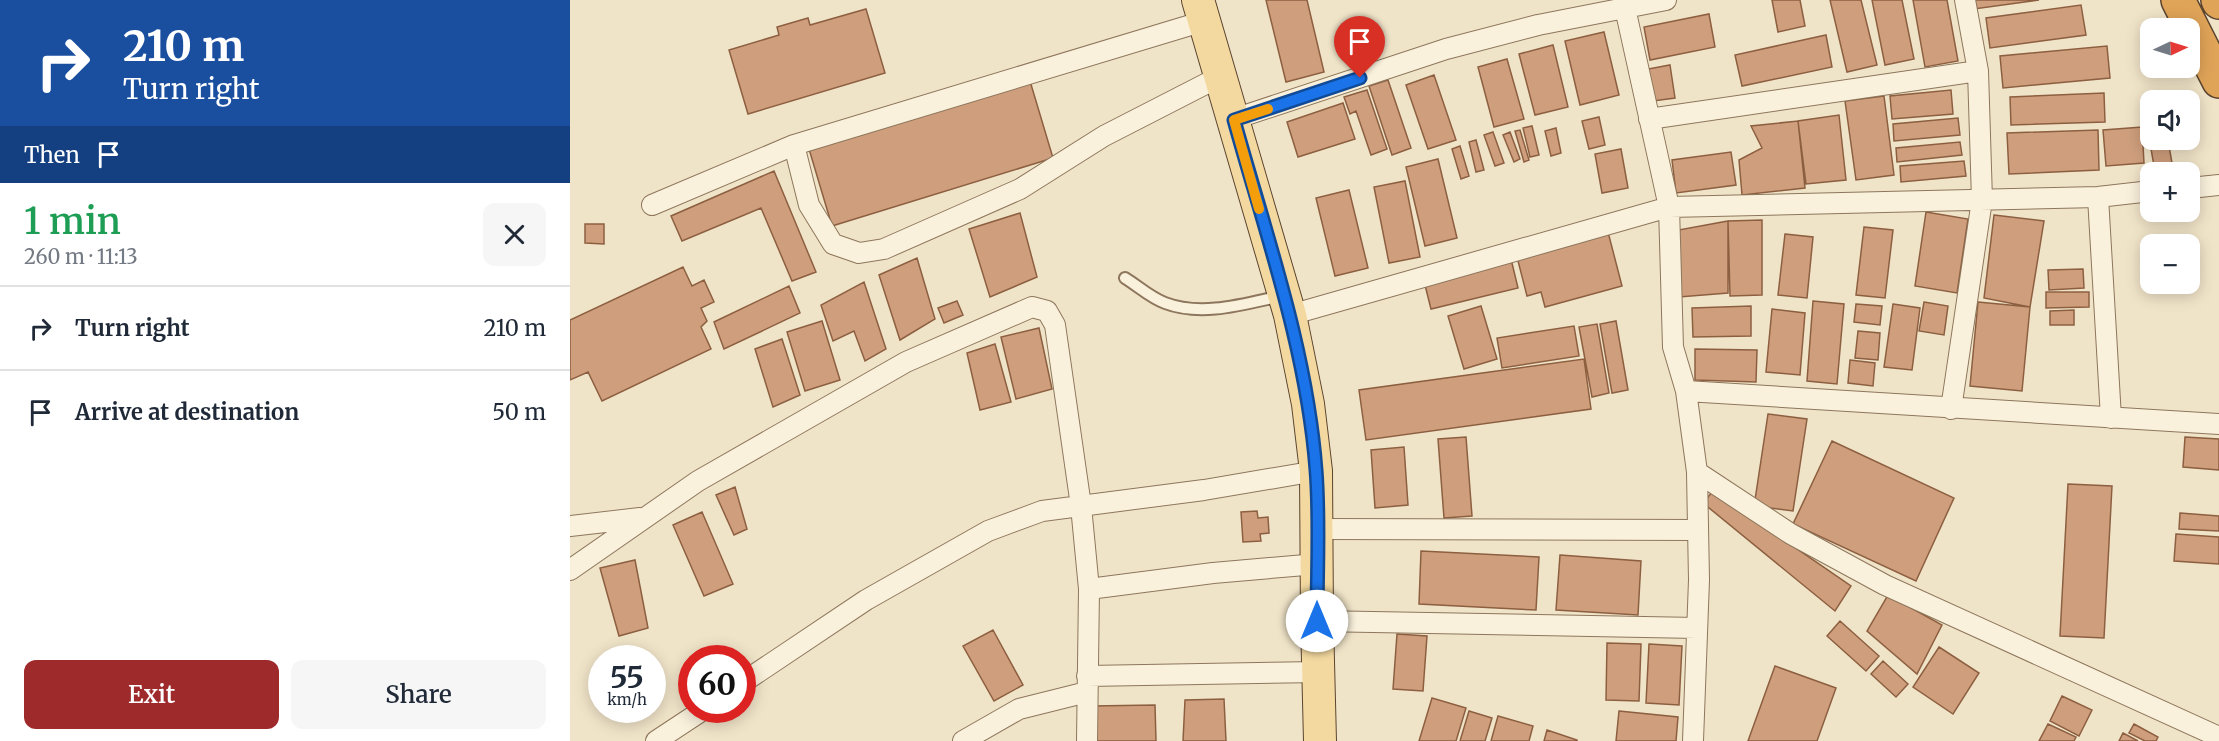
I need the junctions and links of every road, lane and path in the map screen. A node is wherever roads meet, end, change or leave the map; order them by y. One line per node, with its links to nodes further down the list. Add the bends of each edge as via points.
1 (1666, 0): 4 (street)
2 (1965, 0): 6 (street)
3 (2178, 0): 8 (highway)
4 (1624, 8): 9 (street); 10 (street, via 1446,49)
5 (1201, 10): 7 (main road); 11 (street)
6 (1978, 71): 9 (street); 16 (street)
7 (1221, 75): 10 (main road); 11 (street, via 1104,136 1020,189 884,249 859,253 833,244 809,205)
8 (2219, 81)
9 (1649, 119): 18 (street)
10 (1234, 120): 20 (main road)
11 (794, 145): 17 (street)
12 (2219, 185): 13 (street)
13 (2200, 187)
14 (2140, 192): 15 (street)
15 (2098, 197): 16 (street); 23 (street)
16 (1982, 200): 18 (street); 22 (street)
17 (652, 205)
18 (1669, 207): 20 (street); 21 (street, via 1673,347)
19 (1125, 278): 20 (lane, via 1164,303 1182,307)
20 (1287, 306): 25 (main road, via 1308,404)
21 (1686, 391): 22 (street); 26 (street)
22 (1952, 409): 23 (street)
23 (2112, 418): 24 (street)
24 (2219, 424)
25 (1316, 471): 27 (street); 30 (main road)
26 (1697, 472): 31 (street); 41 (street, via 1791,534 1885,585)
27 (1081, 506): 28 (street, via 1055,325 1047,311 1032,307 906,362 698,481); 34 (street); 38 (street, via 1041,511 988,531 866,600)
28 (643, 517): 29 (street); 33 (street)
29 (570, 526)
30 (1317, 528): 31 (street); 32 (main road)
31 (1698, 530): 36 (street)
32 (1317, 564): 34 (street); 35 (main road)
33 (570, 570)
34 (1089, 589): 39 (street)
35 (1317, 621): 36 (street); 37 (main road)
36 (1697, 628): 46 (street)
37 (1320, 672): 39 (street); 45 (main road)
38 (756, 674)
39 (1087, 684): 43 (street, via 1019,709); 44 (street)
40 (683, 723): 42 (street)
41 (2219, 737)
42 (656, 741)
43 (963, 741)
44 (1088, 741)
45 (1320, 741)
46 (1693, 741)

